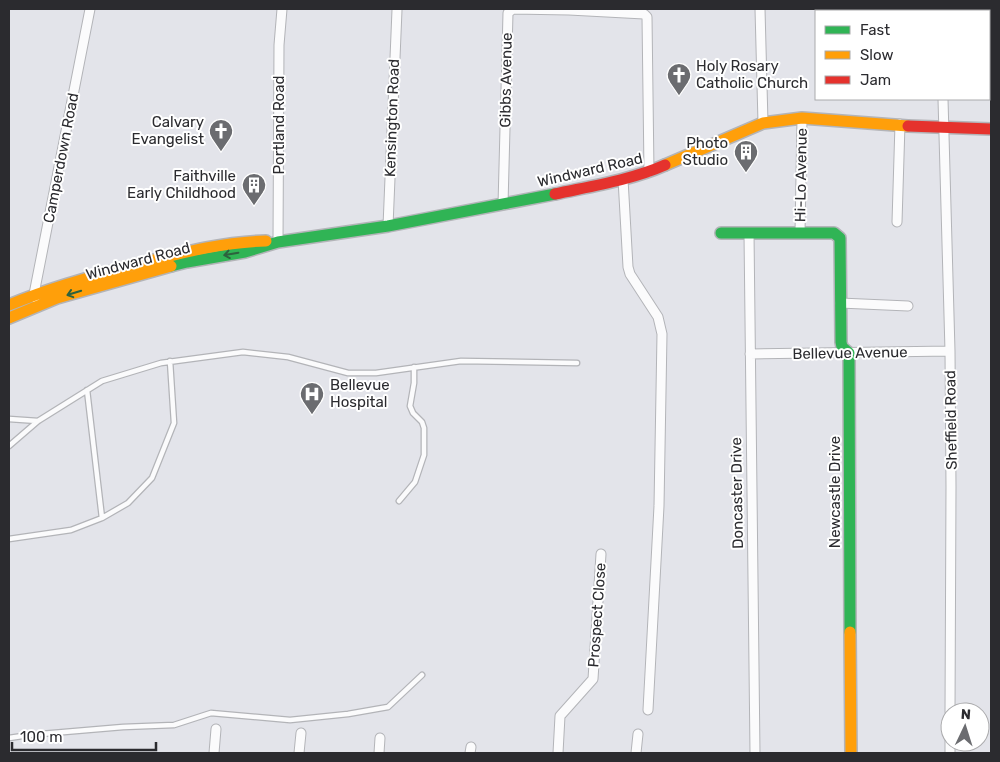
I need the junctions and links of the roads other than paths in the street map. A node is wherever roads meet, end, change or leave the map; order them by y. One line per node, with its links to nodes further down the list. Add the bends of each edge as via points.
1 (90, 9): 21 (street, Camperdown Road)
2 (282, 9): 20 (street, Portland Road)
3 (569, 9): 12 (street, Gibbs Avenue, via 644,14 647,18); 14 (street, Gibbs Avenue, via 513,9 508,13)
4 (760, 9): 8 (street)
5 (397, 10): 16 (street, Kensington Road)
6 (943, 100): 10 (street, Sheffield Road)
7 (802, 118): 8 (main road, Windward Road); 9 (main road, Windward Road); 19 (street, Hi-Lo Avenue)
8 (763, 123): 12 (main road, Windward Road)
9 (900, 124): 10 (main road, Windward Road); 15 (street)
10 (943, 128): 11 (main road, Windward Road); 27 (street, Sheffield Road)
11 (991, 129)
12 (649, 172): 13 (main road, Windward Road)
13 (624, 179): 14 (main road, Windward Road); 43 (street, via 628,267 658,317 662,334 659,506)
14 (503, 205): 16 (main road, Windward Road)
15 (897, 222)
16 (388, 226): 20 (main road, Windward Road)
17 (721, 233): 18 (main road)
18 (749, 233): 19 (main road); 29 (street, Doncaster Drive)
19 (800, 233): 22 (main road, Newcastle Drive, via 834,233 840,238)
20 (278, 242): 21 (main road, Windward Road, via 243,241 183,252); 24 (main road, Windward Road, one-way to 24, via 187,262)
21 (34, 294): 23 (main road, Windward Road); 24 (street, Camperdown Road)
22 (840, 303): 25 (street); 28 (main road, Newcastle Drive, via 841,342)
23 (9, 305)
24 (37, 306): 26 (main road, Windward Road)
25 (908, 306)
26 (9, 318)
27 (950, 352): 28 (street, Bellevue Avenue); 42 (street, Sheffield Road)
28 (849, 353): 29 (street, Bellevue Avenue); 55 (main road, Newcastle Drive)
29 (750, 354): 54 (street, Doncaster Drive)
30 (170, 362): 32 (lane, via 243,352 288,357 348,373 376,373); 33 (lane, via 102,381); 38 (lane, via 174,423 152,478 128,504)
31 (576, 363): 32 (lane, via 461,361)
32 (414, 367): 37 (lane, via 410,406 424,428 424,454 415,482)
33 (86, 390): 35 (lane); 38 (lane)
34 (9, 419): 35 (lane)
35 (38, 421): 36 (lane)
36 (9, 446)
37 (399, 501)
38 (102, 518): 39 (lane, via 71,530)
39 (9, 538)
40 (601, 554): 52 (street, Prospect Close, via 593,679 560,716)
41 (422, 675): 47 (lane, via 388,707 348,714 290,720 211,712 174,725)
42 (950, 702)
43 (648, 710)
44 (216, 729): 49 (street)
45 (301, 734): 50 (street)
46 (638, 734): 53 (street)
47 (9, 738)
48 (380, 738): 51 (street)
49 (214, 753)
50 (299, 753)
51 (379, 753)
52 (558, 753)
53 (636, 753)
54 (755, 753)
55 (851, 753)

